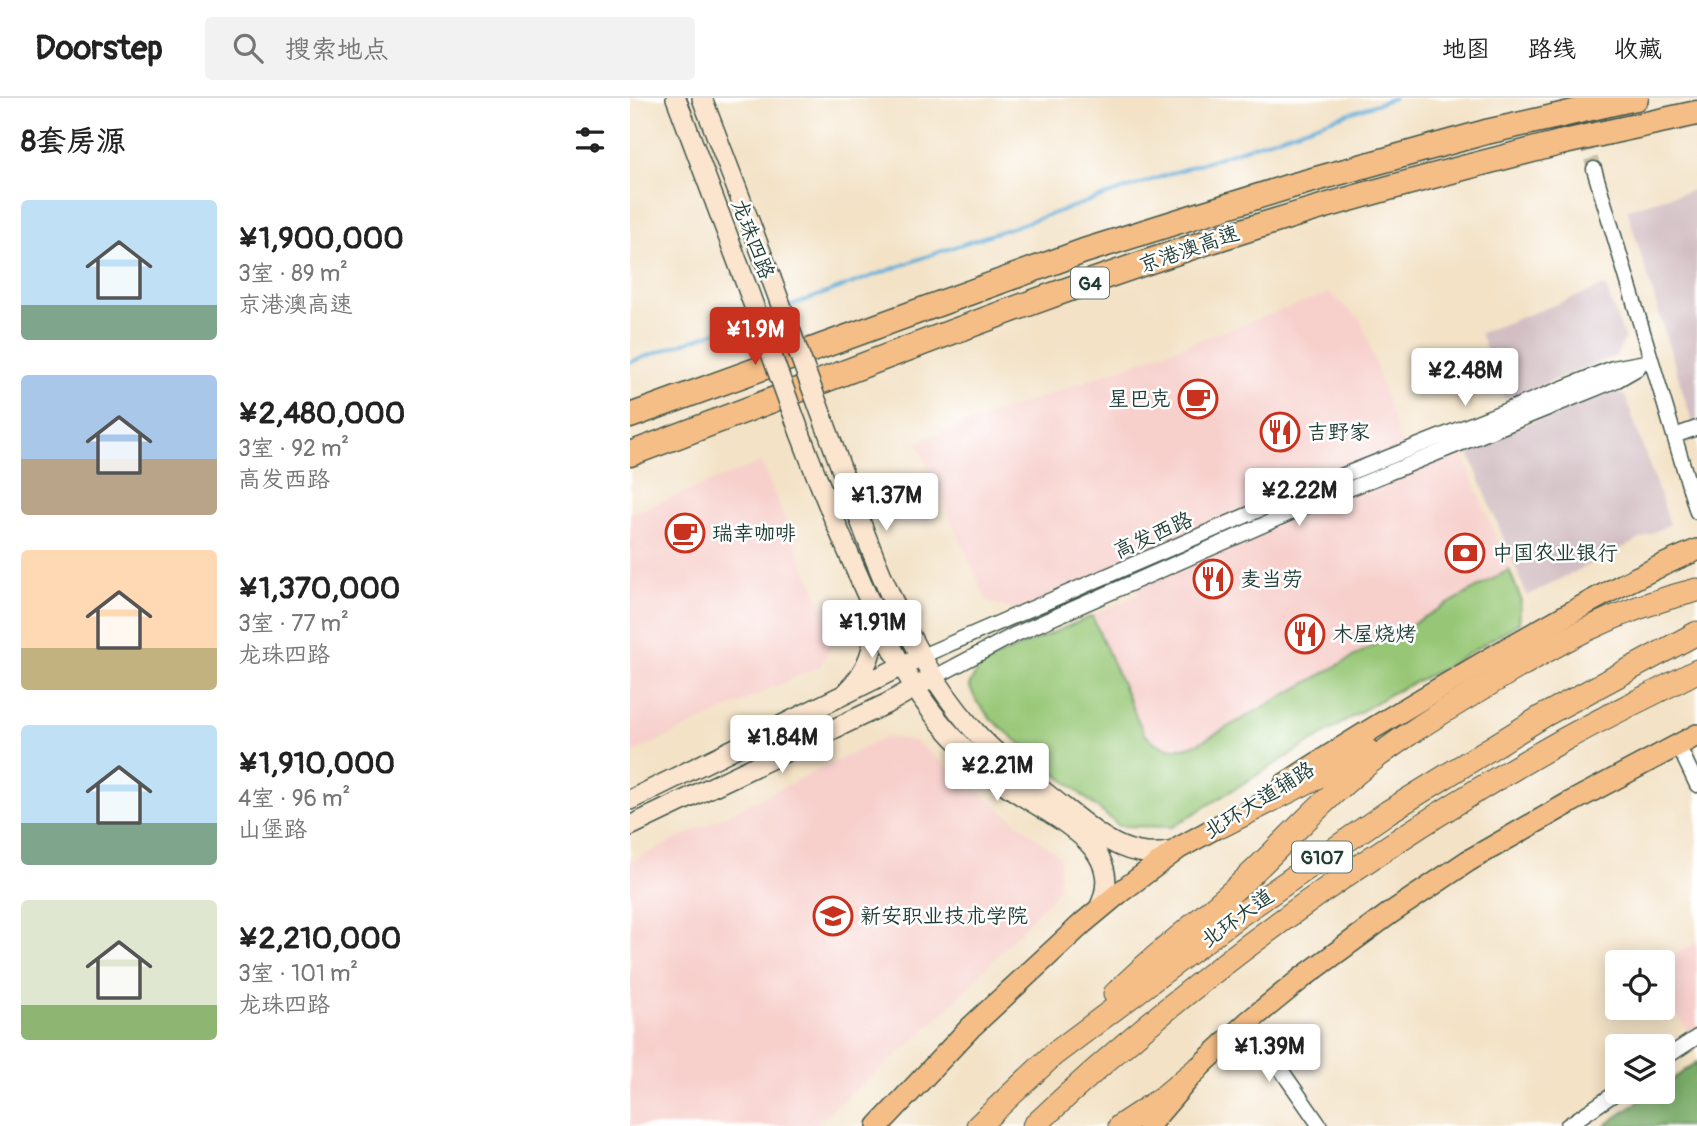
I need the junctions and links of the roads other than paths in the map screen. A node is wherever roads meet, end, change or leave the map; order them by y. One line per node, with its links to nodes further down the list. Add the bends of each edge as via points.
1 (661, 98): 6 (main road)
2 (676, 98): 6 (main road, 龙珠四路)
3 (1636, 98): 9 (highway, 京港澳高速 / G4, bridge, via 1486,132 1291,186 1084,251)
4 (706, 104): 18 (main road, 龙珠四路, bridge, via 873,554)
5 (1697, 113): 12 (highway, 京港澳高速 / G4, bridge, via 1468,166 1224,237)
6 (682, 120): 16 (main road, 龙珠四路, bridge, via 837,529)
7 (1594, 169): 8 (street)
8 (1651, 361): 11 (street); 18 (street, 高发西路, via 1613,368 1371,463); 21 (street, 高发西路, via 1617,380 1381,474 1037,624)
9 (630, 416)
10 (1697, 428): 11 (street)
11 (1674, 436): 13 (street)
12 (630, 454)
13 (1697, 512)
14 (1697, 550): 29 (main road, 北环大道辅路, via 1609,592 1465,673)
15 (1697, 590): 24 (highway, via 1601,621)
16 (868, 597): 19 (main road, 龙珠四路); 23 (main road, via 874,625 870,656 862,674)
17 (1697, 633): 35 (highway, 北环大道 / G107, via 1543,716 1388,812 1234,919)
18 (922, 656): 19 (main road); 21 (main road, 龙珠四路)
19 (902, 666): 22 (main road, 龙珠四路); 23 (main road)
20 (1697, 671): 40 (highway, 北环大道 / G107, via 1564,740 1335,884 1195,986)
21 (935, 677): 22 (main road); 30 (main road, 龙珠四路, via 992,749 1102,837 1140,854)
22 (915, 688): 28 (main road); 31 (main road, 龙珠四路, via 946,730 983,767 1064,822 1098,853 1107,886)
23 (838, 699): 27 (main road)
24 (1442, 712): 29 (highway); 35 (highway, via 1343,784)
25 (1688, 740): 26 (street); 32 (main road, via 1468,862 1356,938)
26 (1697, 785)
27 (630, 800)
28 (630, 826)
29 (1221, 826): 30 (main road, 北环大道辅路)
30 (1175, 851): 31 (main road, 北环大道辅路)
31 (1097, 912): 38 (main road, 北环大道辅路, via 971,1027)
32 (1248, 1022): 36 (main road); 43 (street)
33 (1697, 1037): 34 (street)
34 (1675, 1051)
35 (1053, 1055): 39 (highway, 北环大道 / G107)
36 (1197, 1069): 41 (highway); 42 (main road)
37 (1605, 1100): 44 (street)
38 (878, 1126)
39 (978, 1126)
40 (1034, 1126)
41 (1120, 1126)
42 (1148, 1126)
43 (1320, 1126)
44 (1567, 1126)

